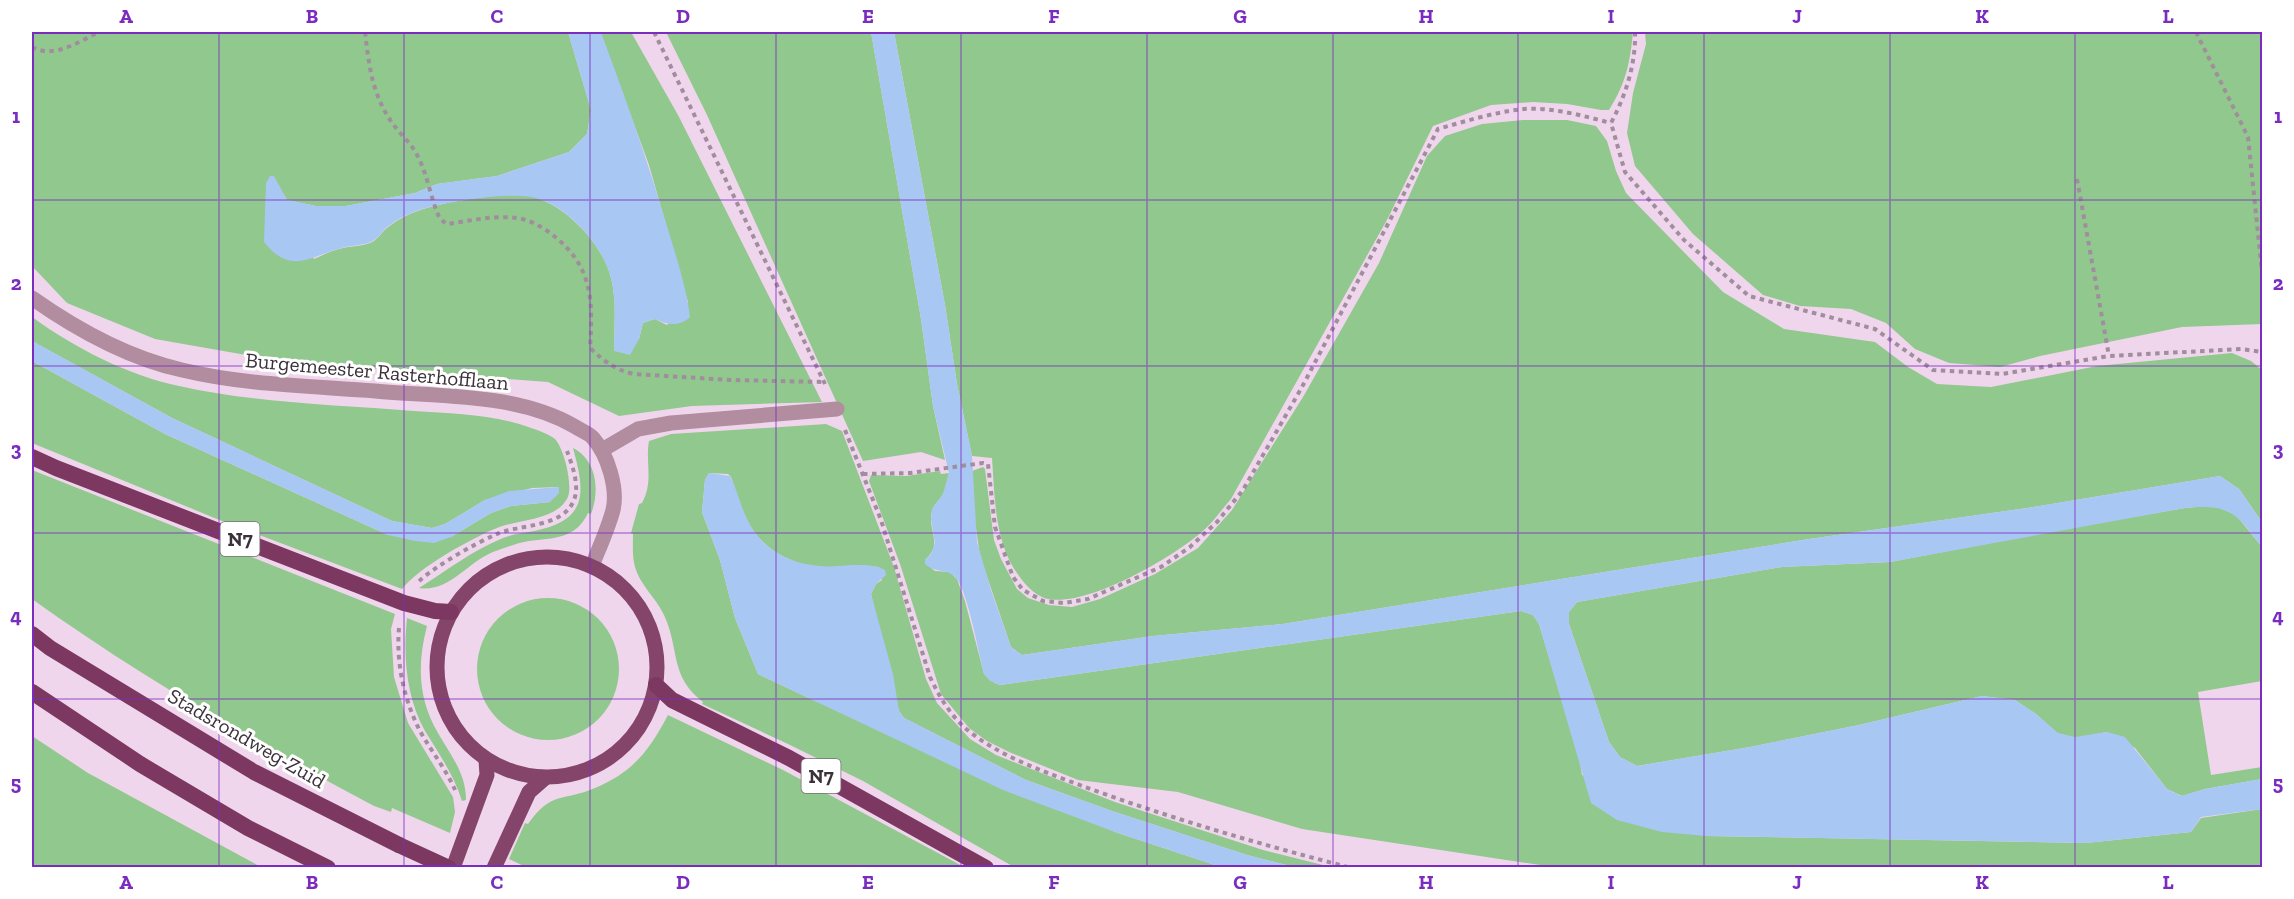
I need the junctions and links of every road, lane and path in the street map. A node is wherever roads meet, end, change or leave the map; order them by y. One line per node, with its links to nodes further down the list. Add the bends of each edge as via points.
1 (99, 32): 6 (path, via 54,51 40,52)
2 (365, 32): 13 (path, via 374,90 394,127 415,151 440,219 447,224 516,218 532,222 560,241 578,260 588,280 592,301 590,348 618,371)
3 (654, 32): 13 (path)
4 (1635, 32): 7 (path, via 1636,46 1623,100)
5 (2196, 32): 9 (path, via 2248,137)
6 (32, 47)
7 (1611, 123): 12 (path, via 1625,172 1684,240 1749,296 1875,329 1933,370 2002,374); 17 (path, via 1561,111 1526,109 1438,129 1243,490 1190,548 1161,567 1088,599 1043,601 1023,590 1013,577 995,527 988,464)
8 (2077, 179): 12 (path)
9 (2262, 272)
10 (32, 298): 15 (street, Burgemeester Rasterhofflaan, via 64,321 129,353 181,370 251,382 498,401 542,411 568,422 592,436)
11 (2262, 352): 12 (path, via 2241,349)
12 (2109, 356)
13 (823, 382): 14 (path)
14 (837, 409): 15 (street, via 671,423 638,429); 17 (path)
15 (602, 450): 18 (street, Burgemeester Rasterhofflaan, via 612,480 613,508)
16 (32, 457): 19 (highway, N7, via 404,603 435,612)
17 (863, 474): 29 (path, via 930,677 941,700 973,735 998,751 1116,798 1265,845)
18 (592, 566): 19 (main road, via 547,556 514,561 484,576); 21 (main road, via 624,588 645,616 656,650)
19 (451, 612): 23 (main road, via 439,643 439,693 461,737)
20 (32, 634): 26 (highway, Stadsrondweg-Zuid, bridge, via 254,772)
21 (656, 685): 24 (main road, via 643,722 618,752 584,771); 28 (highway, N7, via 672,700 789,758)
22 (32, 692): 25 (highway, via 140,764 248,828)
23 (486, 760): 24 (main road, via 514,773); 26 (main road, via 487,775)
24 (545, 778): 27 (main road, via 529,792)
25 (328, 867)
26 (451, 867)
27 (494, 867)
28 (986, 867)
29 (1352, 867)

